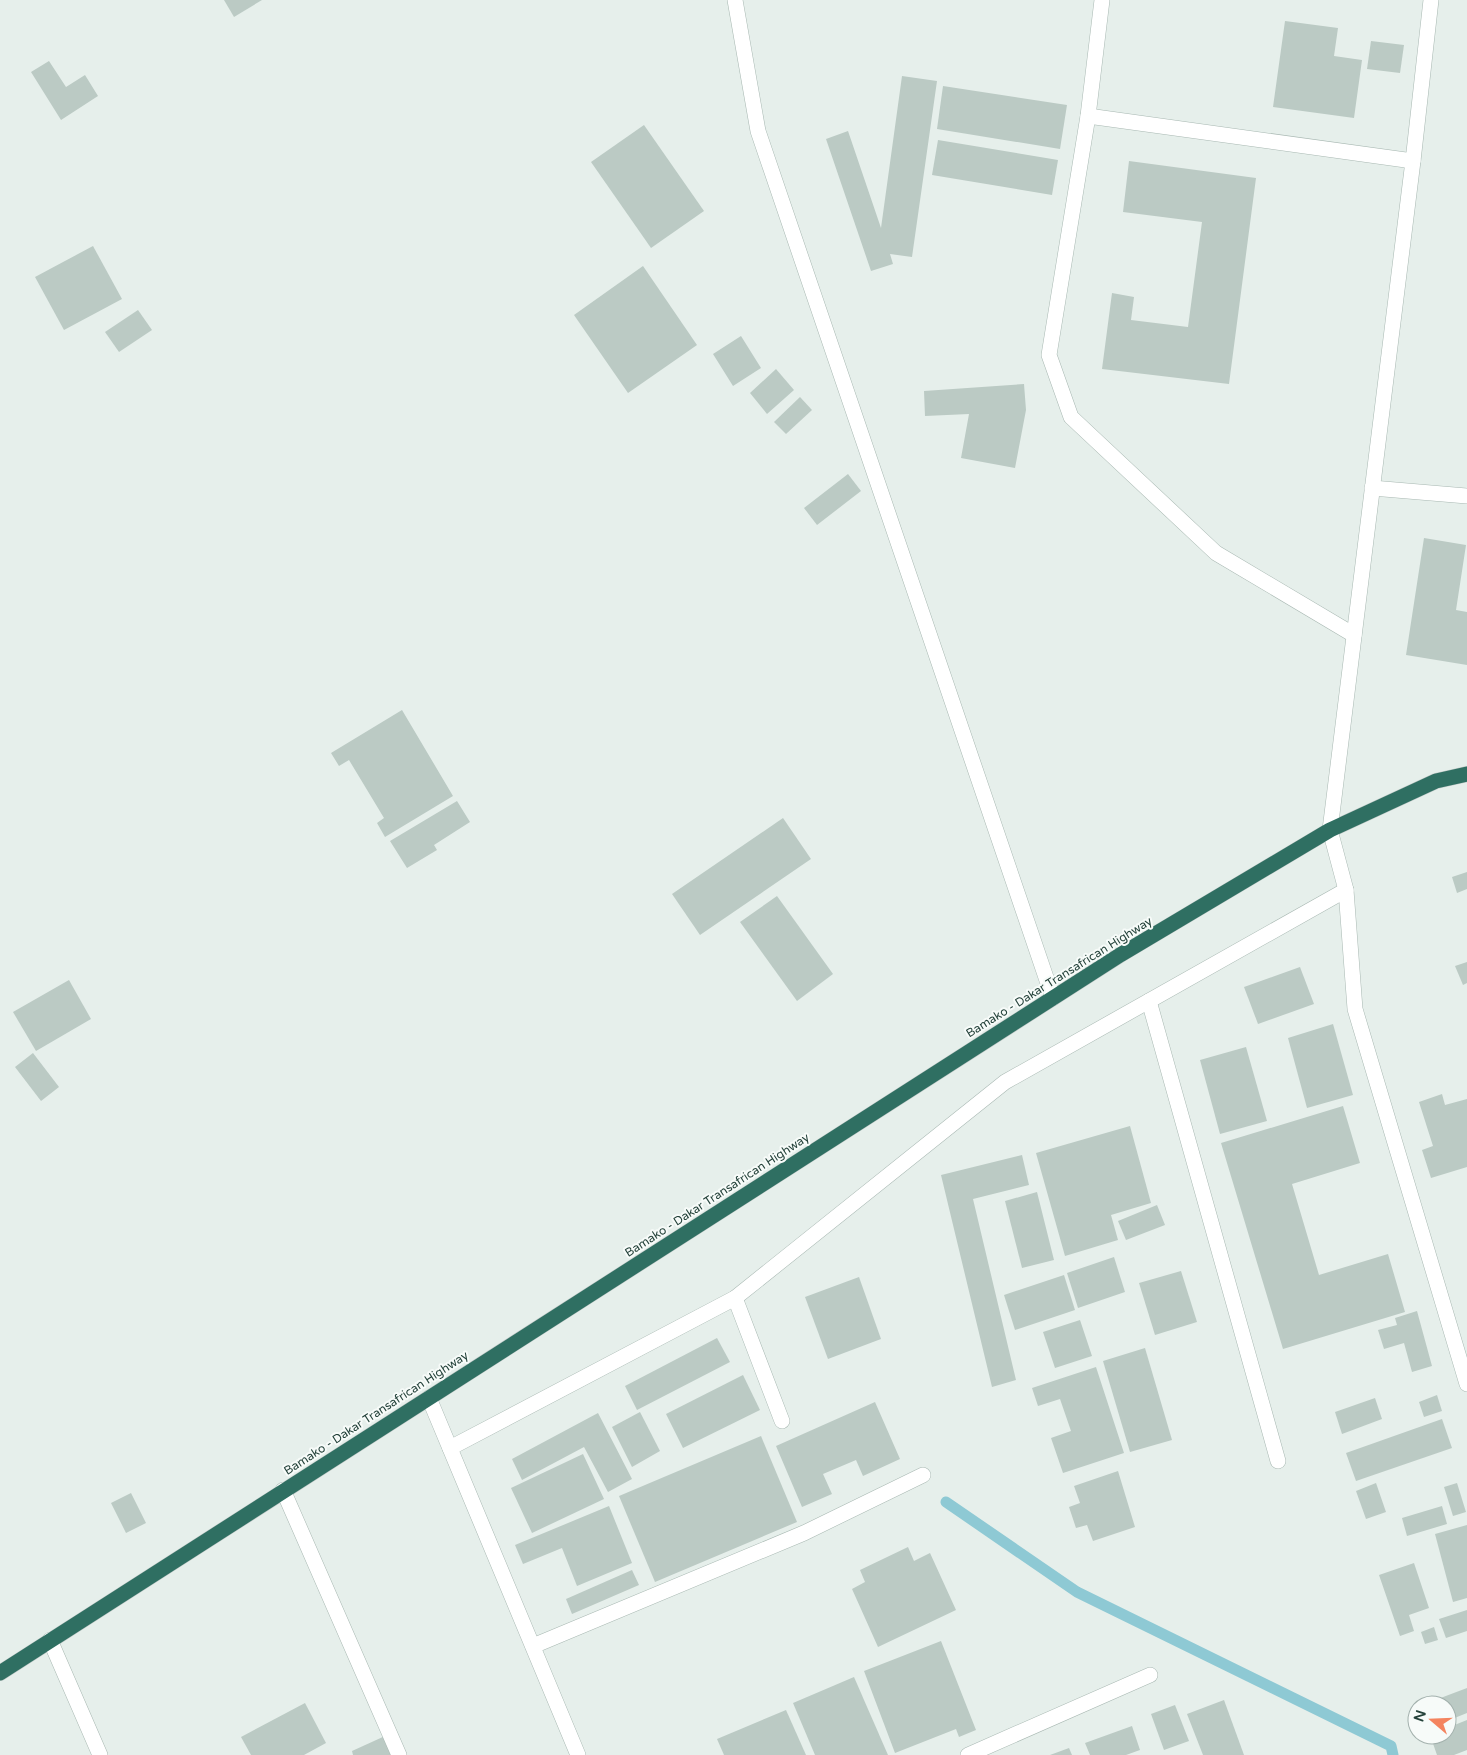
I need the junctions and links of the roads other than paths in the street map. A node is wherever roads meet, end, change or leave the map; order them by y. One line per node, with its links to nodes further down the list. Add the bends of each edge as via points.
1 (735, 0): 12 (street, via 758,131)
2 (1102, 0): 4 (street)
3 (1431, 0): 5 (street)
4 (1088, 116): 5 (street); 8 (street, via 1049,355 1071,417 1216,553)
5 (1412, 161): 6 (street)
6 (1372, 488): 7 (street); 8 (street)
7 (1467, 496)
8 (1354, 635): 10 (street)
9 (1467, 774): 10 (highway, Bamako - Dakar Transafrican Highway, via 1436,781)
10 (1330, 830): 11 (street); 12 (highway, Bamako - Dakar Transafrican Highway)
11 (1346, 890): 13 (street); 15 (street, via 1356,1009)
12 (1053, 998): 16 (highway, Bamako - Dakar Transafrican Highway)
13 (1149, 1001): 14 (street, via 1005,1082); 19 (street)
14 (736, 1298): 17 (street); 18 (street)
15 (1467, 1384)
16 (429, 1398): 18 (street); 21 (highway, Bamako - Dakar Transafrican Highway)
17 (782, 1421)
18 (450, 1448): 23 (street)
19 (1278, 1461)
20 (923, 1475): 23 (street, via 804,1533)
21 (283, 1490): 22 (highway, Bamako - Dakar Transafrican Highway); 27 (street)
22 (50, 1640): 24 (highway, Bamako - Dakar Transafrican Highway); 26 (street)
23 (532, 1646): 28 (street)
24 (0, 1672)
25 (1150, 1675): 29 (street)
26 (100, 1755)
27 (399, 1755)
28 (578, 1755)
29 (968, 1755)

